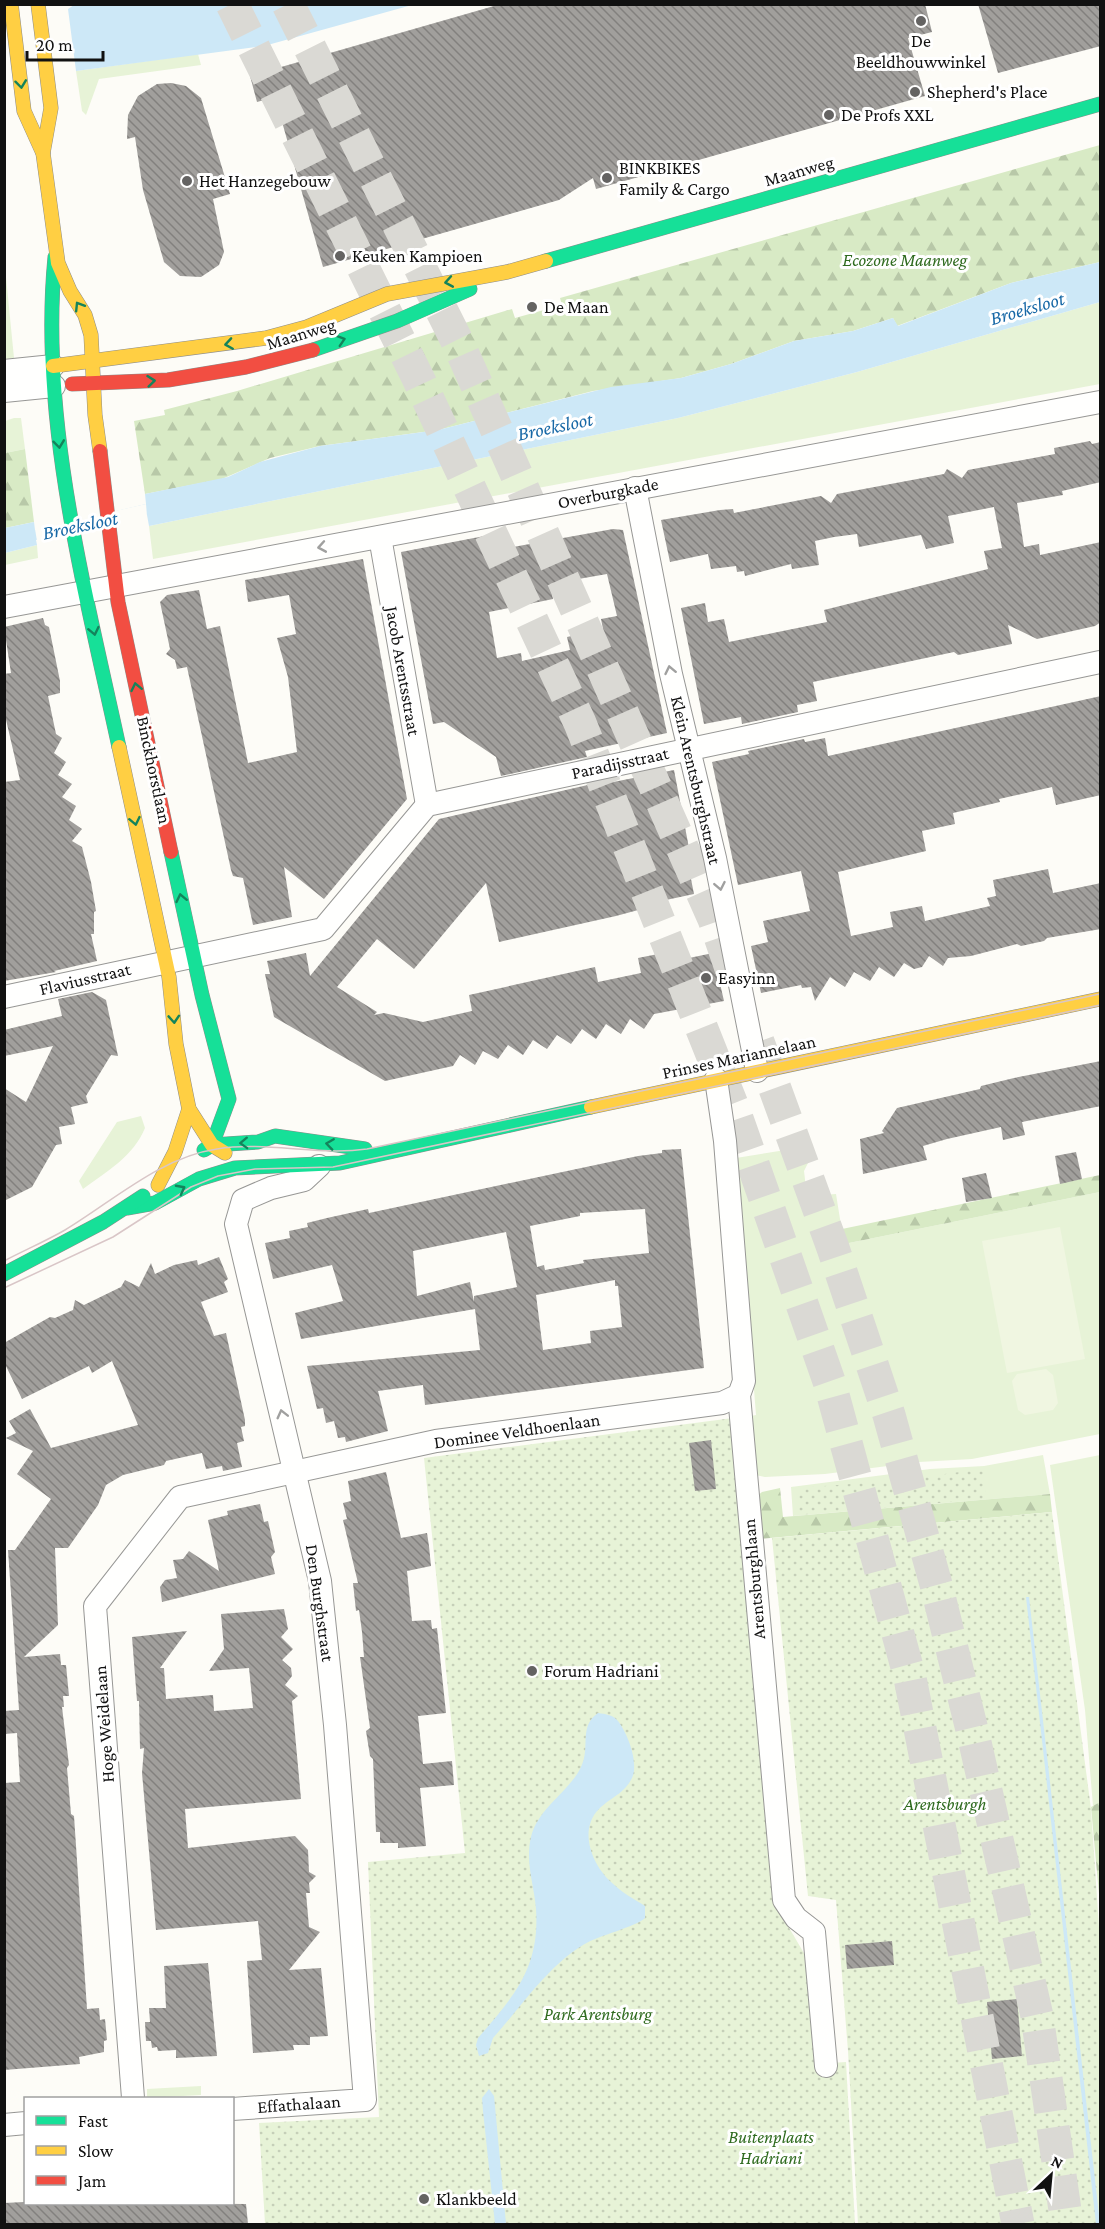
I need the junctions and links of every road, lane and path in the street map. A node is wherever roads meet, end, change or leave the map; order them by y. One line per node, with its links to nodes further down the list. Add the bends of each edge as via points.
1 (38, 4): 4 (street, Binckhorstlaan, via 51,108)
2 (10, 5): 4 (street, Binckhorstlaan, one-way to 4, via 24,111)
3 (1101, 104): 6 (street, Maanweg)
4 (43, 153): 5 (street, Binckhorstlaan)
5 (55, 249): 7 (street, Binckhorstlaan, one-way to 5, via 87,321 65,282); 9 (street, Binckhorstlaan, via 50,307)
6 (507, 272): 7 (street, Maanweg, one-way to 7, via 387,294 307,327 266,338); 10 (street, Maanweg, one-way to 6, via 147,382 262,364 400,320)
7 (93, 362): 9 (street, Maanweg); 10 (street, Binckhorstlaan)
8 (4, 371): 9 (street)
9 (54, 376): 10 (street, Maanweg); 11 (street); 16 (street, Binckhorstlaan, one-way to 16, via 62,466)
10 (93, 382): 15 (street, Binckhorstlaan)
11 (4, 391)
12 (1101, 402): 13 (street, Overburgkade)
13 (635, 488): 14 (street, Overburgkade); 19 (street, Klein Arentsburghstraat, one-way to 13, via 671,674)
14 (380, 537): 15 (street, Overburgkade, one-way to 15); 20 (street, Jacob Arentsstraat)
15 (115, 584): 16 (street); 21 (street, Binckhorstlaan, one-way to 15)
16 (85, 590): 17 (street); 22 (street, Binckhorstlaan, one-way to 22)
17 (4, 607)
18 (1101, 662): 19 (street, Paradijsstraat)
19 (690, 747): 20 (street, Paradijsstraat); 25 (street, Klein Arentsburghstraat, one-way to 25)
20 (428, 805): 21 (street, via 323,929)
21 (194, 956): 22 (street); 27 (street, Binckhorstlaan)
22 (165, 961): 23 (street, Flaviusstraat); 28 (street, Binckhorstlaan, one-way to 28)
23 (4, 997)
24 (1101, 999): 25 (street, Prinses Mariannelaan)
25 (757, 1071): 26 (street, Prinses Mariannelaan)
26 (716, 1079): 33 (street, Prinses Mariannelaan); 39 (street, Arentsburghlaan, via 725,1141 744,1381)
27 (229, 1099): 29 (street); 32 (street)
28 (189, 1109): 32 (street, Binckhorstlaan); 36 (street, via 175,1152)
29 (242, 1112)
30 (262, 1126): 31 (street)
31 (275, 1136): 32 (street, Prinses Mariannelaan, one-way to 32, via 258,1142); 33 (street, Prinses Mariannelaan, one-way to 31)
32 (212, 1145): 34 (street); 36 (street, Prinses Mariannelaan)
33 (384, 1151): 35 (street, Prinses Mariannelaan)
34 (255, 1166): 35 (street, Prinses Mariannelaan); 37 (street, Prinses Mariannelaan, one-way to 34, via 154,1203 215,1173)
35 (319, 1166): 40 (street, Den Burghstraat, one-way to 35, via 236,1224 243,1200 304,1180)
36 (158, 1185): 37 (street, Prinses Mariannelaan)
37 (127, 1208): 38 (street, Prinses Mariannelaan)
38 (4, 1274)
39 (739, 1395): 40 (street, Dominee Veldhoenlaan, via 722,1403 436,1442); 41 (street, Arentsburghlaan, via 784,1900 796,1918 814,1932)
40 (296, 1471): 42 (street, Hoge Weidelaan, via 180,1497 95,1606); 43 (street, Den Burghstraat, via 320,1581)
41 (826, 2066)
42 (133, 2097)
43 (365, 2100): 44 (street, Effathalaan)
44 (234, 2109)
45 (24, 2123): 46 (street)
46 (4, 2125)

